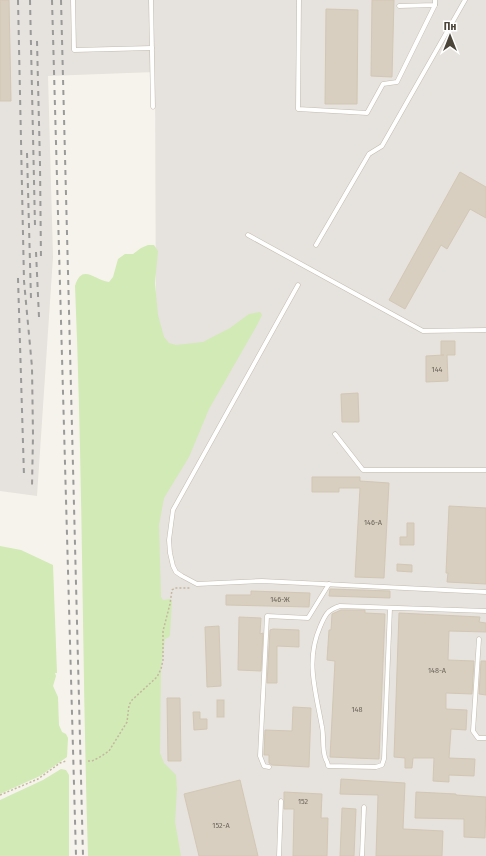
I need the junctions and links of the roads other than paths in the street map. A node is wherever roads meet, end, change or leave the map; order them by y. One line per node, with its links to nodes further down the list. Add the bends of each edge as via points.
1 (73, 0): 8 (lane, via 74,50)
2 (150, 0): 8 (lane)
3 (299, 0): 6 (lane, via 298,109 367,113 383,84 397,82)
4 (435, 0): 6 (lane)
5 (465, 0): 11 (lane, via 382,146 369,154)
6 (436, 5): 7 (lane)
7 (399, 6)
8 (152, 48): 9 (lane)
9 (153, 107)
10 (248, 235): 13 (lane, via 423,331)
11 (316, 245)
12 (298, 285): 16 (lane, via 173,510 170,553 176,572 198,584 262,581)
13 (486, 330)
14 (335, 434): 15 (lane, via 364,470)
15 (486, 470)
16 (329, 584): 17 (lane); 22 (lane, via 308,618 267,616 260,756 264,766)
17 (486, 592)
18 (390, 608): 18 (lane, via 382,765 328,766 324,757 322,729 312,676 315,639 330,609 340,606); 19 (lane)
19 (486, 610)
20 (478, 639): 21 (lane, via 474,731 478,738)
21 (486, 738)
22 (269, 767)
23 (281, 801): 25 (lane)
24 (364, 807): 26 (lane)
25 (279, 856)
26 (362, 856)

